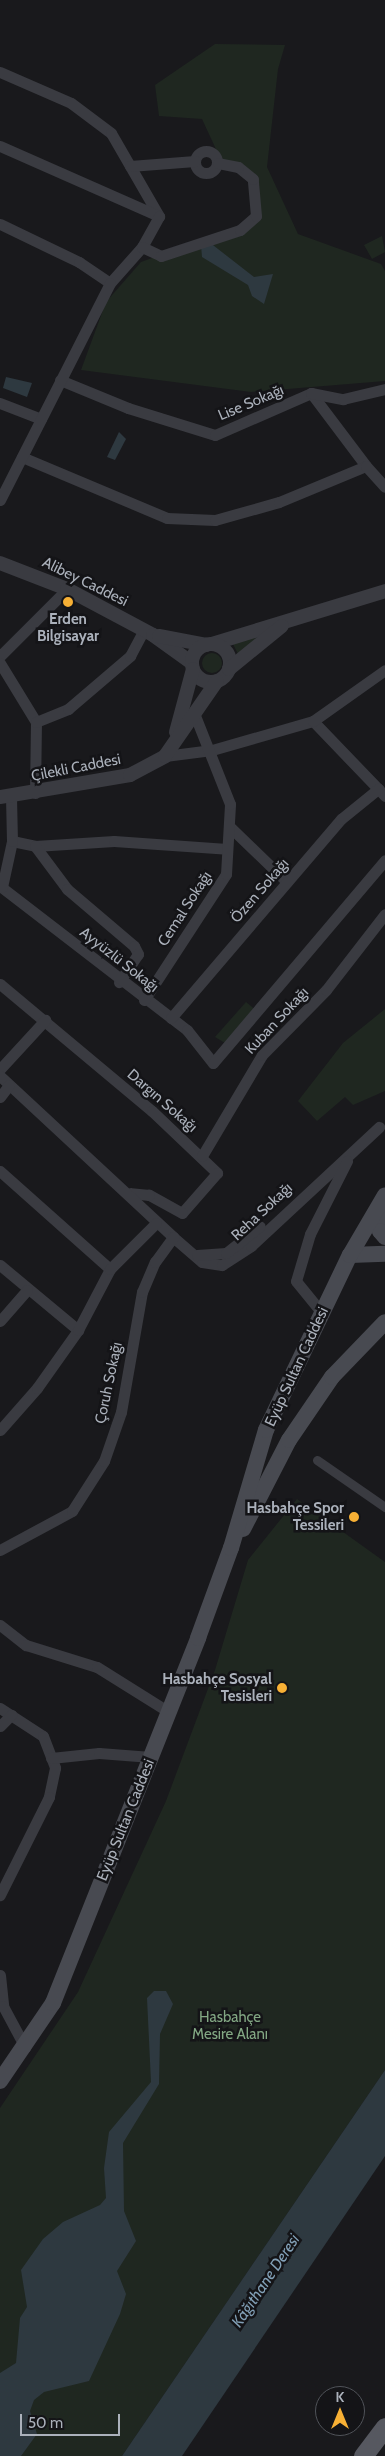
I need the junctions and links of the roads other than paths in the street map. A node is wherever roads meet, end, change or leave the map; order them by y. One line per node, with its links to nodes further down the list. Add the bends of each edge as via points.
1 (0, 72): 3 (street, via 71,103 111,133)
2 (0, 146): 4 (street)
3 (130, 166): 4 (street); 6 (street, via 195,161 206,173 218,163 238,167 253,179 256,216 240,230 161,256)
4 (159, 216): 6 (street)
5 (0, 224): 7 (street, via 79,262)
6 (142, 247): 7 (street)
7 (110, 283): 8 (street)
8 (60, 380): 10 (street, Lise Sokağı, via 128,408 215,434); 12 (street)
9 (385, 389): 10 (street, via 343,399)
10 (311, 393): 14 (street)
11 (0, 403): 12 (street)
12 (41, 419): 13 (street)
13 (22, 457): 14 (street, via 167,518 214,520 279,502); 15 (street)
14 (366, 466): 16 (street)
15 (5, 483): 17 (street)
16 (385, 488)
17 (0, 500)
18 (0, 563): 19 (street, Alibey Caddesi)
19 (67, 589): 22 (street, Alibey Caddesi); 24 (street)
20 (385, 591): 21 (street)
21 (288, 621): 23 (street); 27 (street)
22 (149, 633): 23 (street, Alibey Caddesi); 26 (street, Alibey Caddesi); 32 (street, via 130,656 68,709)
23 (209, 645): 26 (street, via 196,652); 27 (street, via 226,652)
24 (0, 656)
25 (0, 663): 32 (street)
26 (193, 666): 29 (street, via 205,681); 33 (street, Çilekli Caddesi)
27 (229, 669): 29 (street)
28 (385, 670): 31 (street)
29 (217, 681): 30 (street, Çilekli Caddesi)
30 (194, 713): 33 (street, Çilekli Caddesi); 34 (street, Cemal Sokağı)
31 (313, 721): 34 (street); 36 (street)
32 (36, 722): 37 (street)
33 (174, 740): 35 (street, Çilekli Caddesi)
34 (212, 750): 35 (street); 39 (street, Cemal Sokağı, via 230,804)
35 (164, 756): 37 (street, Çilekli Caddesi, via 130,775)
36 (382, 792): 44 (street, Özen Sokağı, via 341,819)
37 (35, 793): 38 (street, Çilekli Caddesi)
38 (5, 797): 40 (street)
39 (230, 827): 42 (street, Cemal Sokağı); 44 (street)
40 (12, 841): 41 (street); 45 (street)
41 (35, 846): 42 (street, via 114,841); 47 (street, via 67,888 134,946 138,954)
42 (227, 849): 49 (street, Cemal Sokağı, via 226,874)
43 (385, 860): 50 (street, Ayyüzlü Sokağı, via 213,1063 187,1030)
44 (287, 882): 50 (street, Özen Sokağı)
45 (1, 886): 47 (street, Ayyüzlü Sokağı, via 56,926)
46 (385, 914): 58 (street, Kuban Sokağı, via 326,990 262,1055)
47 (119, 982): 49 (street, Ayyüzlü Sokağı)
48 (0, 984): 51 (street, Dargın Sokağı)
49 (144, 1000): 50 (street, Ayyüzlü Sokağı)
50 (171, 1018)
51 (45, 1020): 52 (street); 58 (street, Dargın Sokağı)
52 (0, 1069)
53 (0, 1076): 54 (street, Reha Sokağı)
54 (10, 1085): 55 (street); 60 (street, Reha Sokağı)
55 (0, 1097)
56 (382, 1125): 57 (street, Reha Sokağı)
57 (352, 1147): 64 (street, Reha Sokağı, via 237,1255 222,1265 202,1262); 70 (street, via 310,1234 296,1281)
58 (202, 1156): 60 (street, Dargın Sokağı, via 217,1173 182,1213 149,1194)
59 (0, 1171): 68 (street)
60 (130, 1193): 62 (street, Reha Sokağı)
61 (383, 1198): 63 (main road, via 379,1217); 66 (main road, Eyüp Sultan Caddesi)
62 (156, 1223): 64 (street, Reha Sokağı); 68 (street)
63 (385, 1237)
64 (173, 1238): 78 (street, Çoruh Sokağı, via 155,1262 142,1292 122,1412 104,1461 72,1511)
65 (385, 1254): 66 (main road)
66 (350, 1256): 70 (main road, Eyüp Sultan Caddesi)
67 (0, 1265): 69 (street)
68 (110, 1269): 73 (street)
69 (27, 1290): 71 (street); 73 (street)
70 (322, 1313): 77 (main road, Eyüp Sultan Caddesi, via 266,1430)
71 (0, 1321)
72 (385, 1322): 77 (main road, Eyüp Sultan Caddesi, via 332,1377 289,1440)
73 (78, 1330): 74 (street, via 37,1388)
74 (0, 1430)
75 (317, 1460): 76 (street)
76 (385, 1507)
77 (231, 1548): 81 (main road, Eyüp Sultan Caddesi)
78 (0, 1550)
79 (0, 1625): 81 (street, via 26,1645 97,1667)
80 (0, 1708): 82 (street)
81 (169, 1712): 84 (main road, Eyüp Sultan Caddesi)
82 (12, 1715): 83 (street); 85 (street, via 43,1736)
83 (0, 1726)
84 (151, 1757): 85 (street, via 99,1753); 88 (main road, Eyüp Sultan Caddesi, via 53,2003)
85 (51, 1758): 86 (street, via 55,1768 49,1797)
86 (0, 1895)
87 (0, 1975): 88 (street, via 3,2006)
88 (25, 2048): 89 (main road, Eyüp Sultan Caddesi)
89 (0, 2082)
90 (385, 2426): 91 (main road)
91 (363, 2456)

